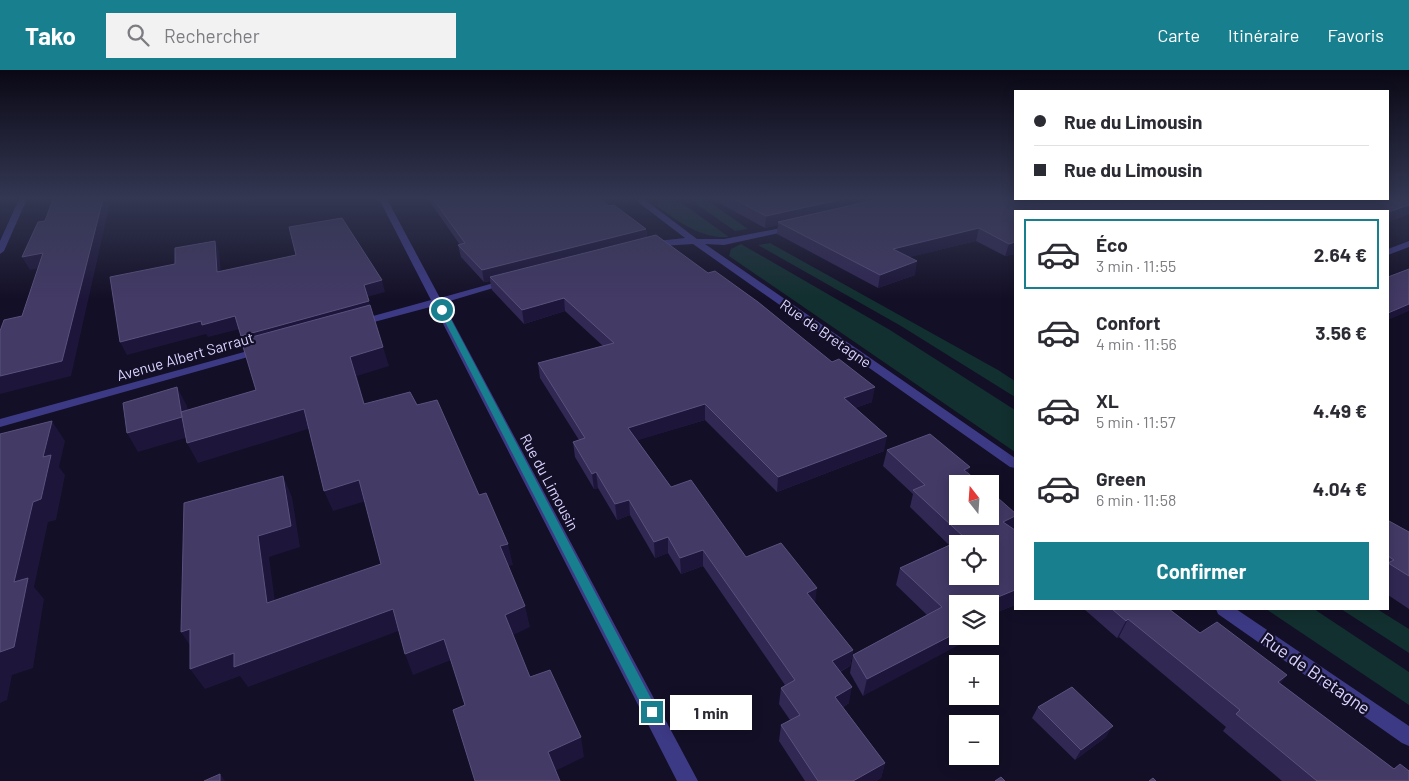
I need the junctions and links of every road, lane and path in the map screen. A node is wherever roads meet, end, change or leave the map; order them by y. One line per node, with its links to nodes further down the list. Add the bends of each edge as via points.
1 (8, 232): 8 (street)
2 (401, 232): 11 (street, Rue du Limousin)
3 (683, 232): 5 (street, Rue de Bretagne)
4 (770, 232): 5 (street, via 724,242)
5 (693, 240): 7 (street); 15 (street, Rue de Bretagne)
6 (1409, 244): 9 (street)
7 (638, 247)
8 (0, 251)
9 (1389, 252)
10 (523, 278): 11 (street)
11 (437, 300): 12 (street); 18 (street, Rue du Limousin)
12 (349, 325)
13 (274, 346): 14 (street, Avenue Albert Sarraut)
14 (0, 423)
15 (1014, 463)
16 (1225, 610): 17 (street, Rue de Bretagne)
17 (1409, 737)
18 (688, 781)

